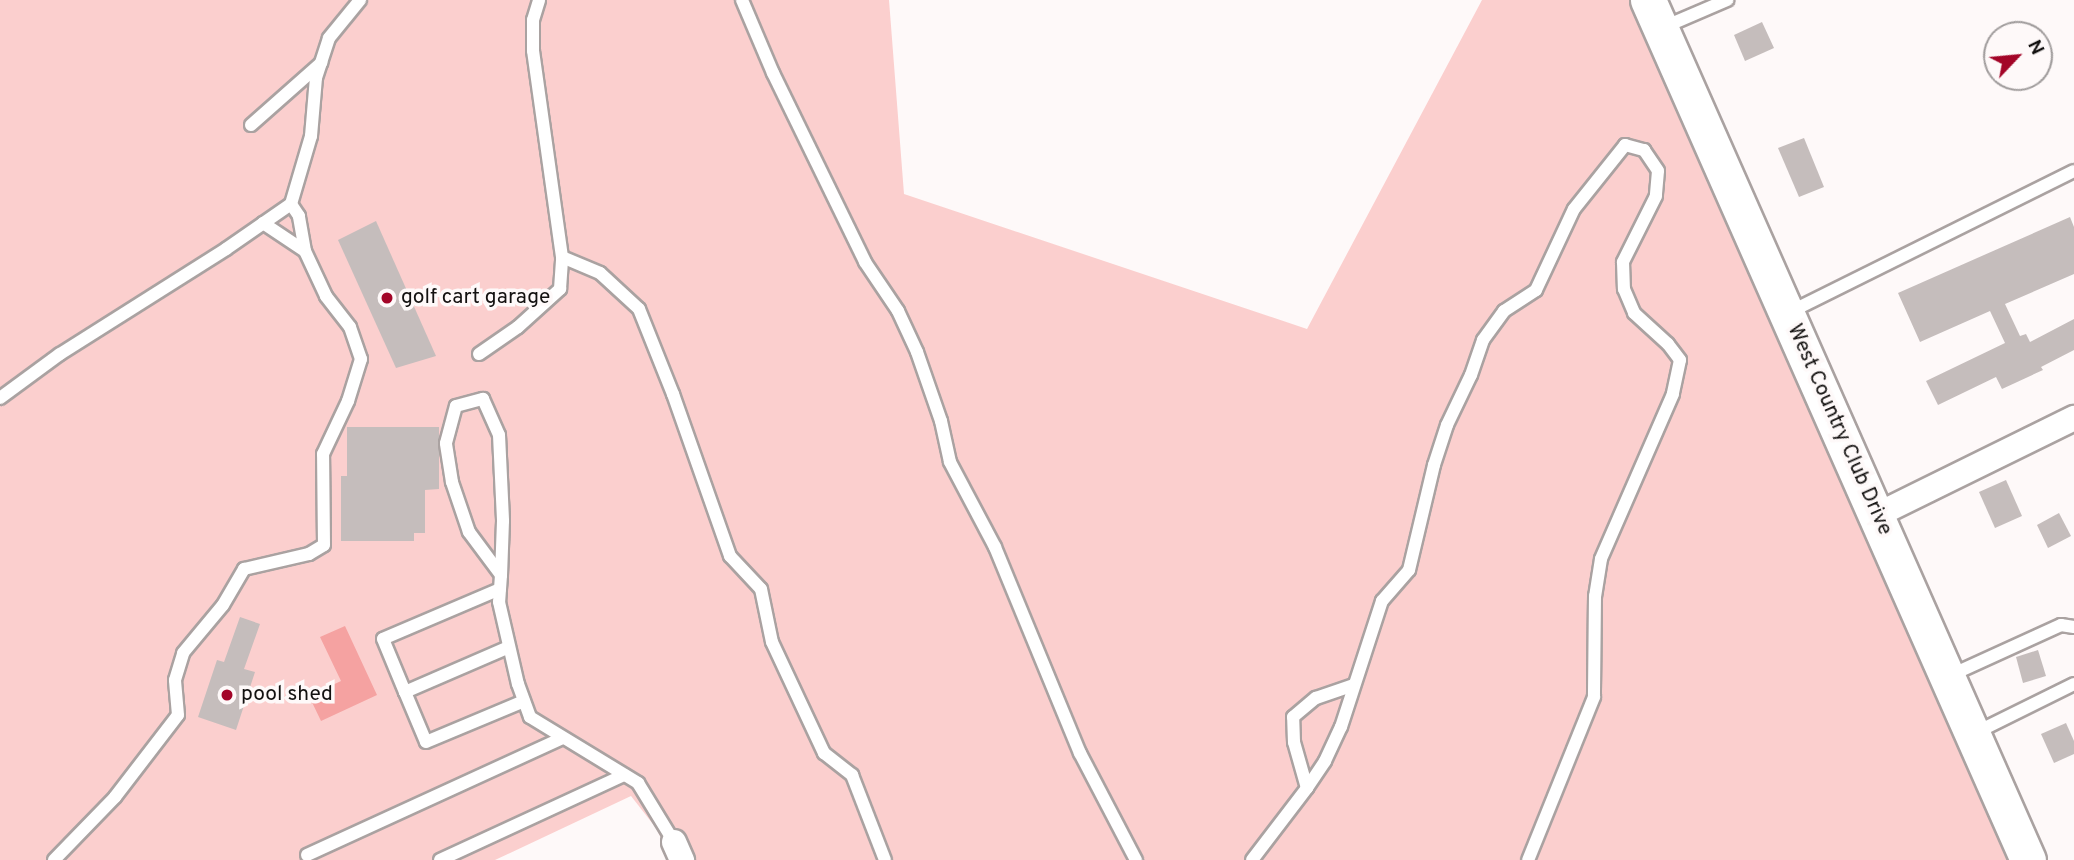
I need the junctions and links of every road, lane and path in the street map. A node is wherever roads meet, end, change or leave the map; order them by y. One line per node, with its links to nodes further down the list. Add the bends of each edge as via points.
1 (360, 0): 6 (lane, via 329,38)
2 (539, 0): 12 (lane, via 533,20 534,51)
3 (742, 0): 36 (lane, via 865,262 898,311 941,421 950,462 995,547 1080,753)
4 (1727, 0): 5 (lane)
5 (1654, 14): 13 (main road, West Country Club Drive)
6 (321, 63): 7 (lane); 9 (lane, via 311,136)
7 (251, 125)
8 (2074, 171): 13 (lane)
9 (291, 204): 10 (lane); 11 (lane, via 299,216)
10 (263, 223): 11 (lane); 15 (lane)
11 (305, 251): 33 (lane, via 326,296 350,327 361,359 348,401 323,454 324,545 309,554 244,569 223,605 183,653 175,680 178,715 115,797)
12 (562, 257): 14 (lane, via 560,289); 35 (lane, via 600,273 639,309 730,556 761,589 772,642 824,753 852,775)
13 (1787, 313): 17 (main road, West Country Club Drive)
14 (479, 354)
15 (0, 398)
16 (2074, 418): 17 (street)
17 (1877, 514): 22 (main road, West Country Club Drive)
18 (500, 575): 18 (lane, via 499,435 483,399 456,406 446,443 452,482 468,532); 19 (lane)
19 (500, 589): 21 (lane); 25 (lane, via 383,639)
20 (2074, 627): 22 (lane, via 2061,625)
21 (509, 647): 25 (lane); 26 (lane)
22 (1948, 676): 27 (main road, West Country Club Drive)
23 (2074, 684): 27 (lane)
24 (1354, 685): 30 (lane, via 1341,727); 30 (lane, via 1316,698 1293,717 1294,742); 38 (lane, via 1382,601 1409,570 1434,465 1483,340 1504,311 1536,290 1574,209 1604,169 1625,145 1644,150 1658,171 1656,196 1623,262 1624,289 1634,313 1680,360 1673,394 1601,559 1595,596 1594,697)
25 (405, 692): 26 (lane, via 426,742)
26 (524, 701): 28 (lane, via 530,717)
27 (1973, 734): 39 (main road, West Country Club Drive)
28 (563, 738): 29 (lane); 32 (lane)
29 (624, 775): 31 (lane, via 638,783); 34 (lane)
30 (1307, 788): 37 (lane)
31 (678, 851)
32 (307, 855)
33 (58, 858)
34 (440, 860)
35 (885, 860)
36 (1136, 860)
37 (1252, 860)
38 (1528, 860)
39 (2028, 860)

